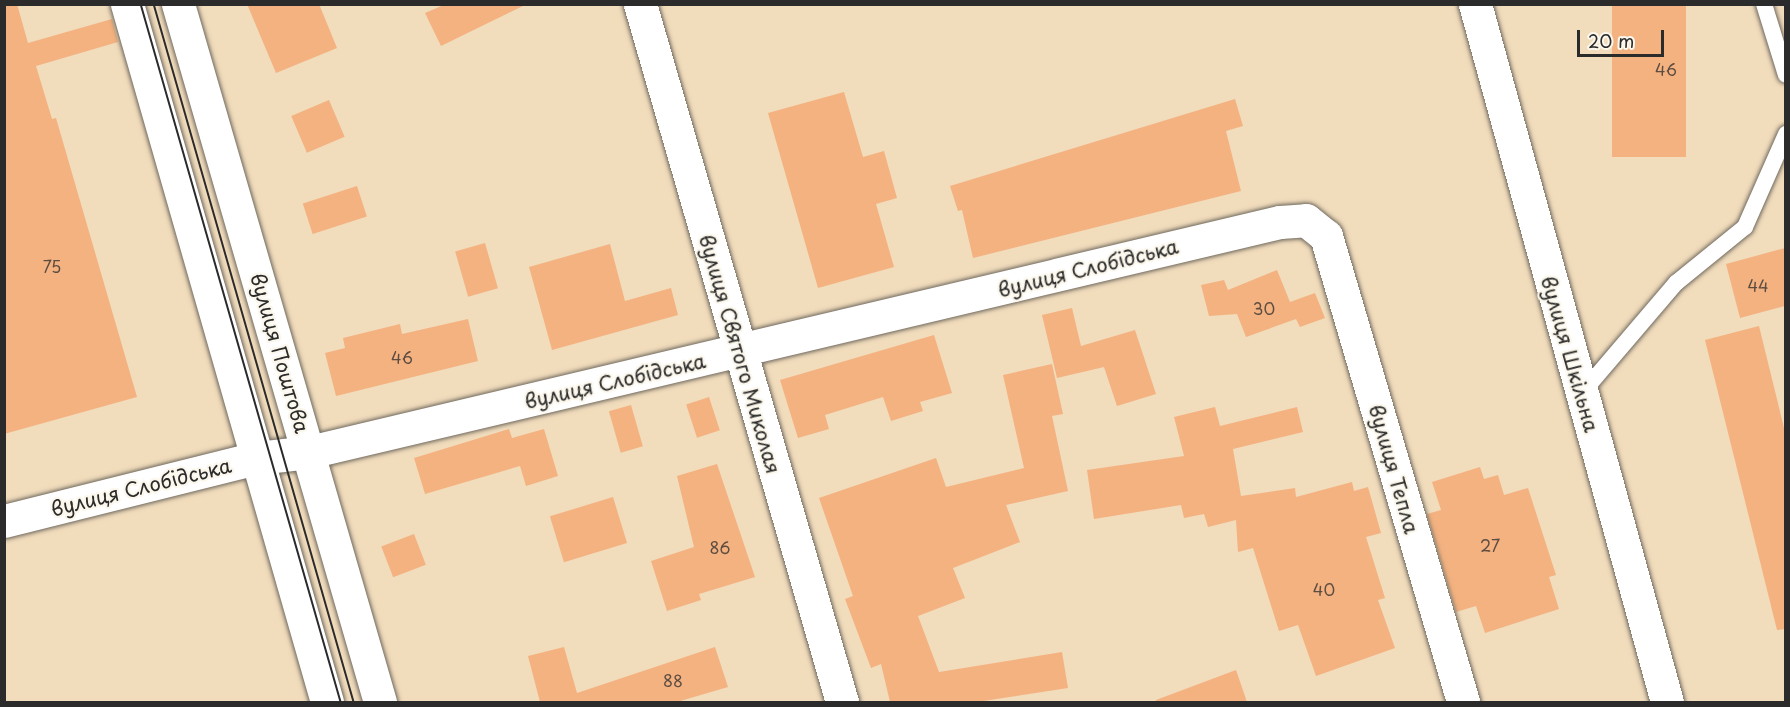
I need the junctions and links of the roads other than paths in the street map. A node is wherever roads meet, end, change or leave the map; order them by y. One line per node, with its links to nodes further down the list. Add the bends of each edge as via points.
1 (127, 4): 12 (street)
2 (178, 4): 11 (street, вулиця Поштова)
3 (640, 4): 9 (street, вулиця Святого Миколая)
4 (1475, 4): 10 (street, вулиця Шкільна)
5 (1764, 4): 6 (lane)
6 (1785, 75)
7 (1785, 134): 10 (lane, via 1745,227 1676,283)
8 (1326, 236): 9 (street, вулиця Слобідська, via 1306,220 1280,222); 17 (street, вулиця Тепла)
9 (739, 353): 11 (street, вулиця Слобідська); 16 (street, вулиця Святого Миколая)
10 (1581, 394): 18 (street, вулиця Шкільна)
11 (309, 452): 12 (street, вулиця Слобідська); 15 (street, вулиця Поштова)
12 (257, 458): 13 (street, вулиця Слобідська); 14 (street)
13 (4, 521)
14 (327, 702)
15 (380, 702)
16 (842, 702)
17 (1463, 702)
18 (1667, 702)

